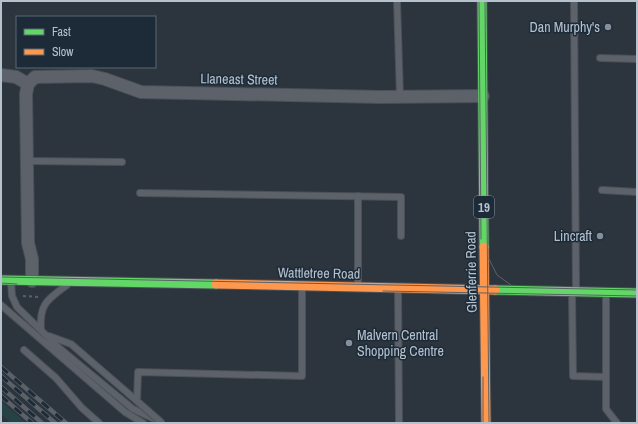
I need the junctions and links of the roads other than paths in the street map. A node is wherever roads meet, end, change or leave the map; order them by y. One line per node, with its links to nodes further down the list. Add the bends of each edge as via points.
1 (398, 1): 9 (lane)
2 (482, 1): 8 (main road, Glenferrie Road / 19)
3 (574, 1): 25 (lane)
4 (600, 58): 5 (lane)
5 (637, 59)
6 (1, 75): 7 (street, via 16,77)
7 (28, 84): 9 (street, Llaneast Street, via 39,76 92,76 141,92); 10 (street)
8 (483, 96): 9 (street, Llaneast Street); 24 (main road, Glenferrie Road / 19)
9 (400, 97)
10 (27, 162): 11 (lane); 19 (street, via 28,243 32,259)
11 (122, 162)
12 (602, 190): 13 (lane)
13 (637, 192)
14 (140, 193): 15 (lane)
15 (358, 196): 16 (lane, via 401,196); 22 (lane)
16 (401, 236)
17 (1, 280): 18 (main road, Wattletree Road)
18 (11, 281): 19 (main road, Wattletree Road); 29 (lane, via 15,304)
19 (32, 281): 20 (main road, Wattletree Road)
20 (72, 282): 21 (main road, Wattletree Road); 29 (lane, via 44,303 40,316)
21 (302, 286): 22 (main road, Wattletree Road); 33 (lane, via 302,376 138,372)
22 (358, 287): 23 (main road, Wattletree Road)
23 (398, 288): 24 (main road, Wattletree Road); 37 (lane)
24 (485, 290): 25 (main road, Wattletree Road); 38 (main road, Glenferrie Road / 19)
25 (574, 292): 26 (main road, Wattletree Road); 32 (lane, via 573,376)
26 (606, 293): 27 (main road, Wattletree Road); 32 (lane)
27 (637, 293)
28 (1, 305): 35 (lane, via 125,412)
29 (41, 329): 30 (lane)
30 (48, 336): 33 (lane, via 71,344); 36 (lane, via 133,409)
31 (24, 350): 34 (lane, via 56,378)
32 (606, 377): 39 (lane, via 606,409)
33 (137, 401): 36 (lane, bridge)
34 (99, 423)
35 (143, 423)
36 (163, 423)
37 (399, 423)
38 (486, 423)
39 (616, 423)

